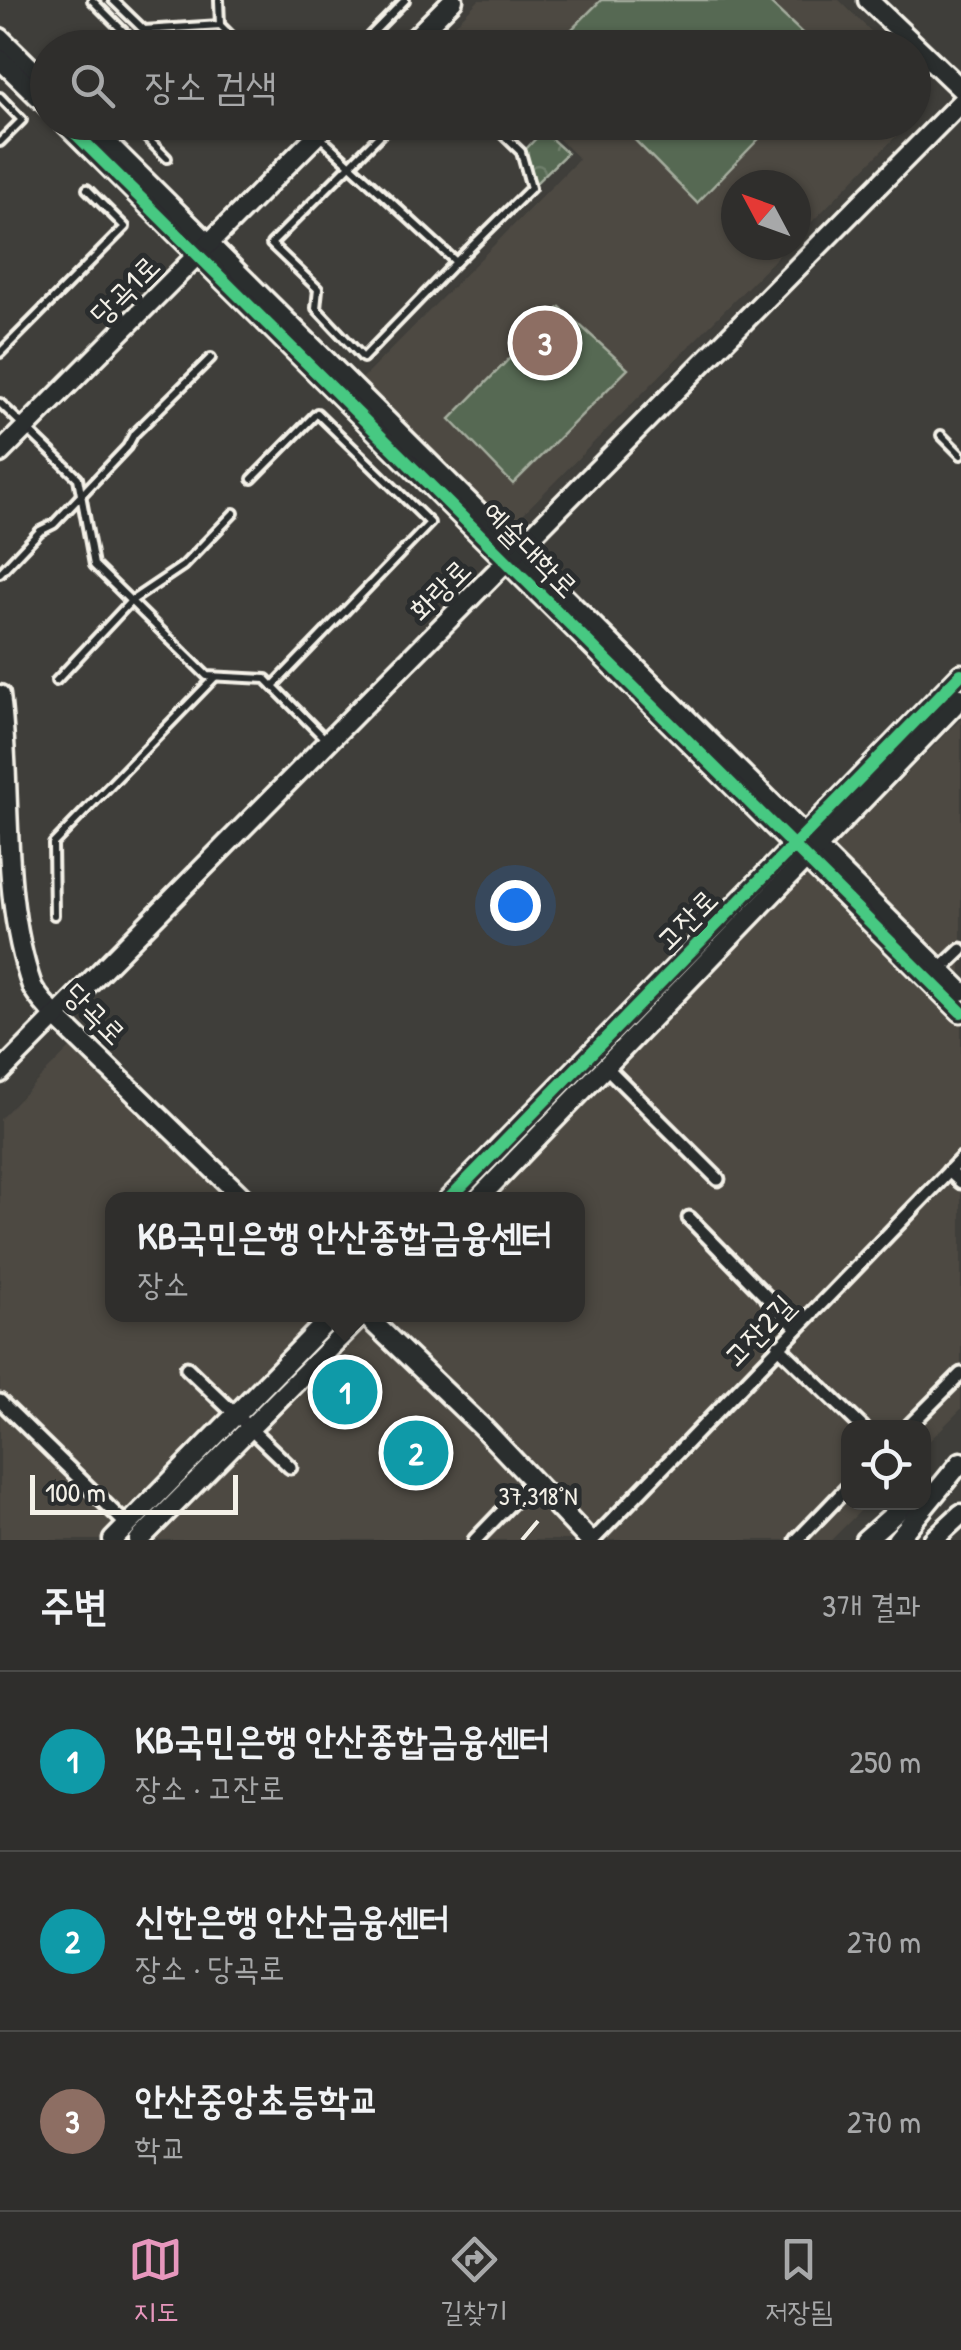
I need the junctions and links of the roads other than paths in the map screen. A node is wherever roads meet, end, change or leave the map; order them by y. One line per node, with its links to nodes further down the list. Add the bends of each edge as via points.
1 (92, 0): 8 (lane)
2 (114, 0): 7 (lane, via 144,30)
3 (219, 0): 7 (lane)
4 (406, 0): 10 (lane)
5 (453, 0): 11 (street)
6 (868, 0): 12 (street)
7 (220, 25): 9 (lane)
8 (122, 30)
9 (225, 30)
10 (376, 30)
11 (424, 30)
12 (899, 30)
13 (0, 38): 16 (street)
14 (0, 59): 17 (street)
15 (931, 60): 18 (street)
16 (30, 67)
17 (30, 88)
18 (961, 89)
19 (0, 98): 30 (lane, via 22,120)
20 (961, 102): 21 (street, 화랑로)
21 (931, 132)
22 (84, 140): 34 (street, 예술대학로)
23 (103, 140): 34 (street, 예술대학로)
24 (149, 140): 31 (lane)
25 (313, 140): 34 (street, 당곡1로)
26 (332, 140): 32 (lane)
27 (375, 140): 32 (lane)
28 (509, 140): 35 (lane, via 521,152 531,188)
29 (923, 140): 46 (street, 화랑로)
30 (0, 142)
31 (167, 158)
32 (350, 165): 35 (lane); 35 (lane, via 271,244 318,289 316,308 363,358)
33 (88, 190): 36 (lane, via 125,227)
34 (204, 250): 39 (street, 당곡1로); 46 (street, 예술대학로)
35 (456, 262)
36 (0, 354)
37 (210, 358): 44 (lane)
38 (0, 403): 39 (lane)
39 (26, 428): 41 (street, 당곡1로); 44 (lane, via 78,478)
40 (941, 435): 42 (lane)
41 (0, 453)
42 (961, 455)
43 (252, 479): 52 (lane, via 317,413 430,523)
44 (81, 496): 47 (lane); 48 (lane, via 94,565)
45 (234, 513): 48 (lane, via 183,566)
46 (512, 556): 55 (street, 화랑로); 56 (street, 예술대학로)
47 (0, 573)
48 (132, 602): 50 (lane, via 207,676); 51 (lane)
49 (961, 674): 56 (street, 고잔로)
50 (216, 676): 52 (lane, via 266,679); 57 (lane, via 53,844)
51 (56, 681)
52 (272, 686): 55 (lane)
53 (0, 695): 62 (street, 당곡로, via 19,938 33,990)
54 (961, 698): 56 (street, 고잔로)
55 (328, 742): 62 (street, 화랑로)
56 (807, 847): 59 (street, 예술대학로); 61 (street, 예술대학로); 63 (street, 고잔로); 64 (street, 고잔로)
57 (54, 915)
58 (961, 950): 59 (street)
59 (940, 970): 60 (street, 예술대학로)
60 (961, 991)
61 (961, 1012)
62 (56, 1017): 65 (street, 화랑로); 70 (street, 당곡로)
63 (592, 1053): 64 (street); 71 (street, 고잔로)
64 (606, 1068): 68 (street); 72 (street, 고잔로)
65 (0, 1073)
66 (961, 1159): 67 (street, 고잔2길)
67 (949, 1170): 69 (street); 77 (street, 고잔2길)
68 (718, 1178)
69 (961, 1182)
70 (238, 1192)
71 (456, 1192)
72 (485, 1192)
73 (689, 1218): 77 (street)
74 (326, 1322): 82 (street)
75 (356, 1322): 85 (street)
76 (372, 1322): 88 (street)
77 (797, 1328): 78 (street, 고잔2길)
78 (778, 1346): 83 (street); 97 (street, 고잔2길)
79 (187, 1368): 82 (street)
80 (961, 1374): 84 (street)
81 (0, 1401): 94 (street)
82 (236, 1415): 85 (street); 94 (street)
83 (855, 1420)
84 (914, 1420)
85 (250, 1429): 87 (street); 94 (street)
86 (961, 1459): 89 (street); 100 (street)
87 (290, 1467)
88 (534, 1480): 96 (street); 97 (street)
89 (931, 1483)
90 (841, 1494): 98 (street)
91 (899, 1510): 99 (street)
92 (961, 1514): 101 (street)
93 (961, 1530): 102 (street)
94 (137, 1536): 95 (street)
95 (113, 1540)
96 (474, 1540)
97 (591, 1540)
98 (797, 1540)
99 (865, 1540)
100 (897, 1540)
101 (933, 1540)
102 (953, 1540)

